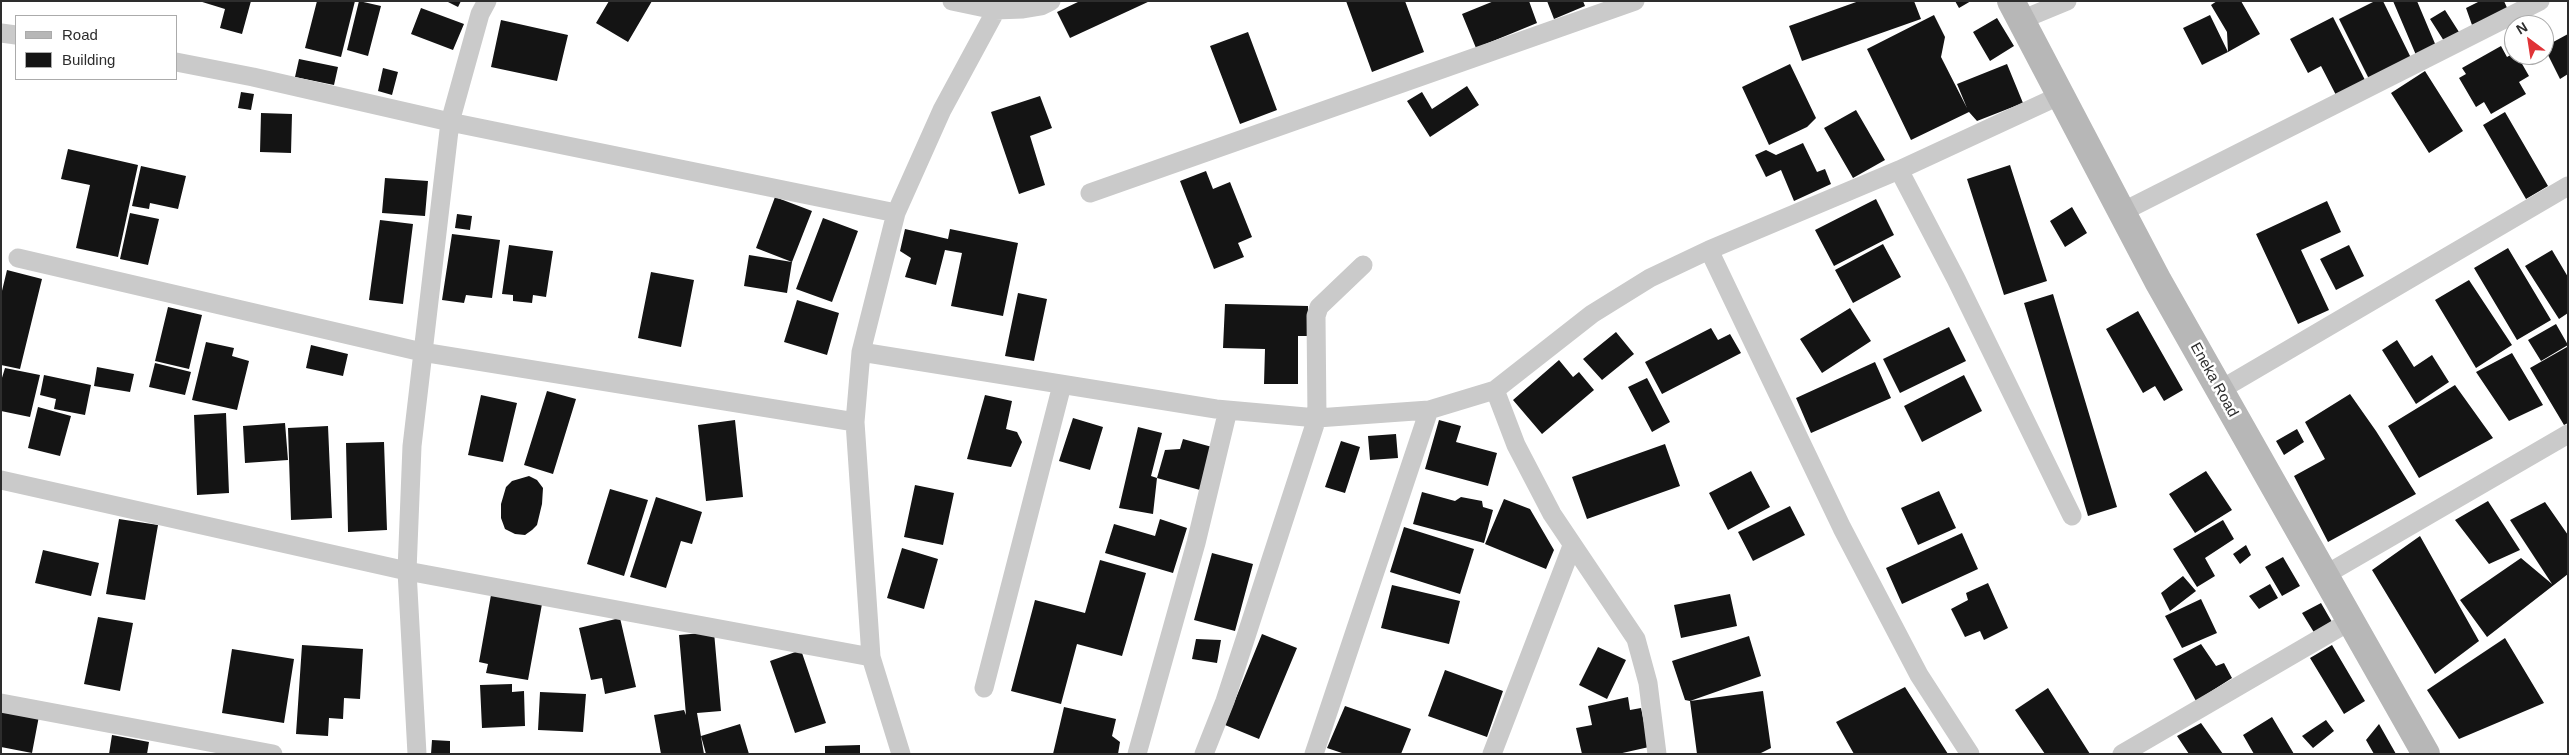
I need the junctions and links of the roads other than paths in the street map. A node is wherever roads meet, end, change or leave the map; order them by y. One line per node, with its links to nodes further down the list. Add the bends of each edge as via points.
1 (487, 1): 13 (street, via 480,14)
2 (952, 1): 7 (street)
3 (1051, 1): 7 (street, via 1023,9)
4 (1635, 1): 16 (street)
5 (2067, 1): 8 (street)
6 (2540, 1): 17 (street)
7 (998, 6): 18 (street, via 942,110)
8 (2016, 10): 12 (main road, Eneka Road)
9 (1, 33): 10 (street)
10 (15, 35)
11 (178, 62): 13 (street)
12 (2061, 95): 14 (street); 17 (main road, Eneka Road)
13 (450, 122): 18 (street); 22 (street)
14 (1900, 170): 19 (street); 33 (street)
15 (2568, 186): 26 (street)
16 (1090, 193)
17 (2122, 212): 26 (main road, Eneka Road)
18 (896, 213): 23 (street)
19 (1709, 250): 25 (street, via 1650,278 1592,314); 49 (street, via 1846,536 1920,675)
20 (18, 258): 22 (street)
21 (1363, 265): 29 (street, via 1319,307 1316,316)
22 (422, 352): 30 (street); 35 (street, via 412,446)
23 (861, 352): 24 (street); 30 (street)
24 (1062, 385): 27 (street); 39 (street)
25 (1495, 390): 28 (street); 34 (street, via 1516,445)
26 (2220, 390): 36 (main road, Eneka Road)
27 (1228, 410): 29 (street); 44 (street, via 1196,543)
28 (1429, 410): 29 (street); 46 (street)
29 (1317, 418): 45 (street, via 1225,701)
30 (855, 422): 38 (street)
31 (2568, 434): 36 (street)
32 (1, 480): 35 (street)
33 (2072, 516)
34 (1572, 546): 47 (street); 48 (street, via 1636,639 1648,683)
35 (407, 571): 38 (street); 42 (street)
36 (2326, 575): 37 (main road, Eneka Road)
37 (2352, 620): 50 (street); 51 (main road, Eneka Road)
38 (870, 657): 43 (street)
39 (984, 688)
40 (1, 703): 41 (street)
41 (273, 754)
42 (418, 754)
43 (901, 754)
44 (1137, 754)
45 (1204, 754)
46 (1314, 754)
47 (1492, 754)
48 (1656, 754)
49 (1970, 754)
50 (2122, 754)
51 (2426, 754)

